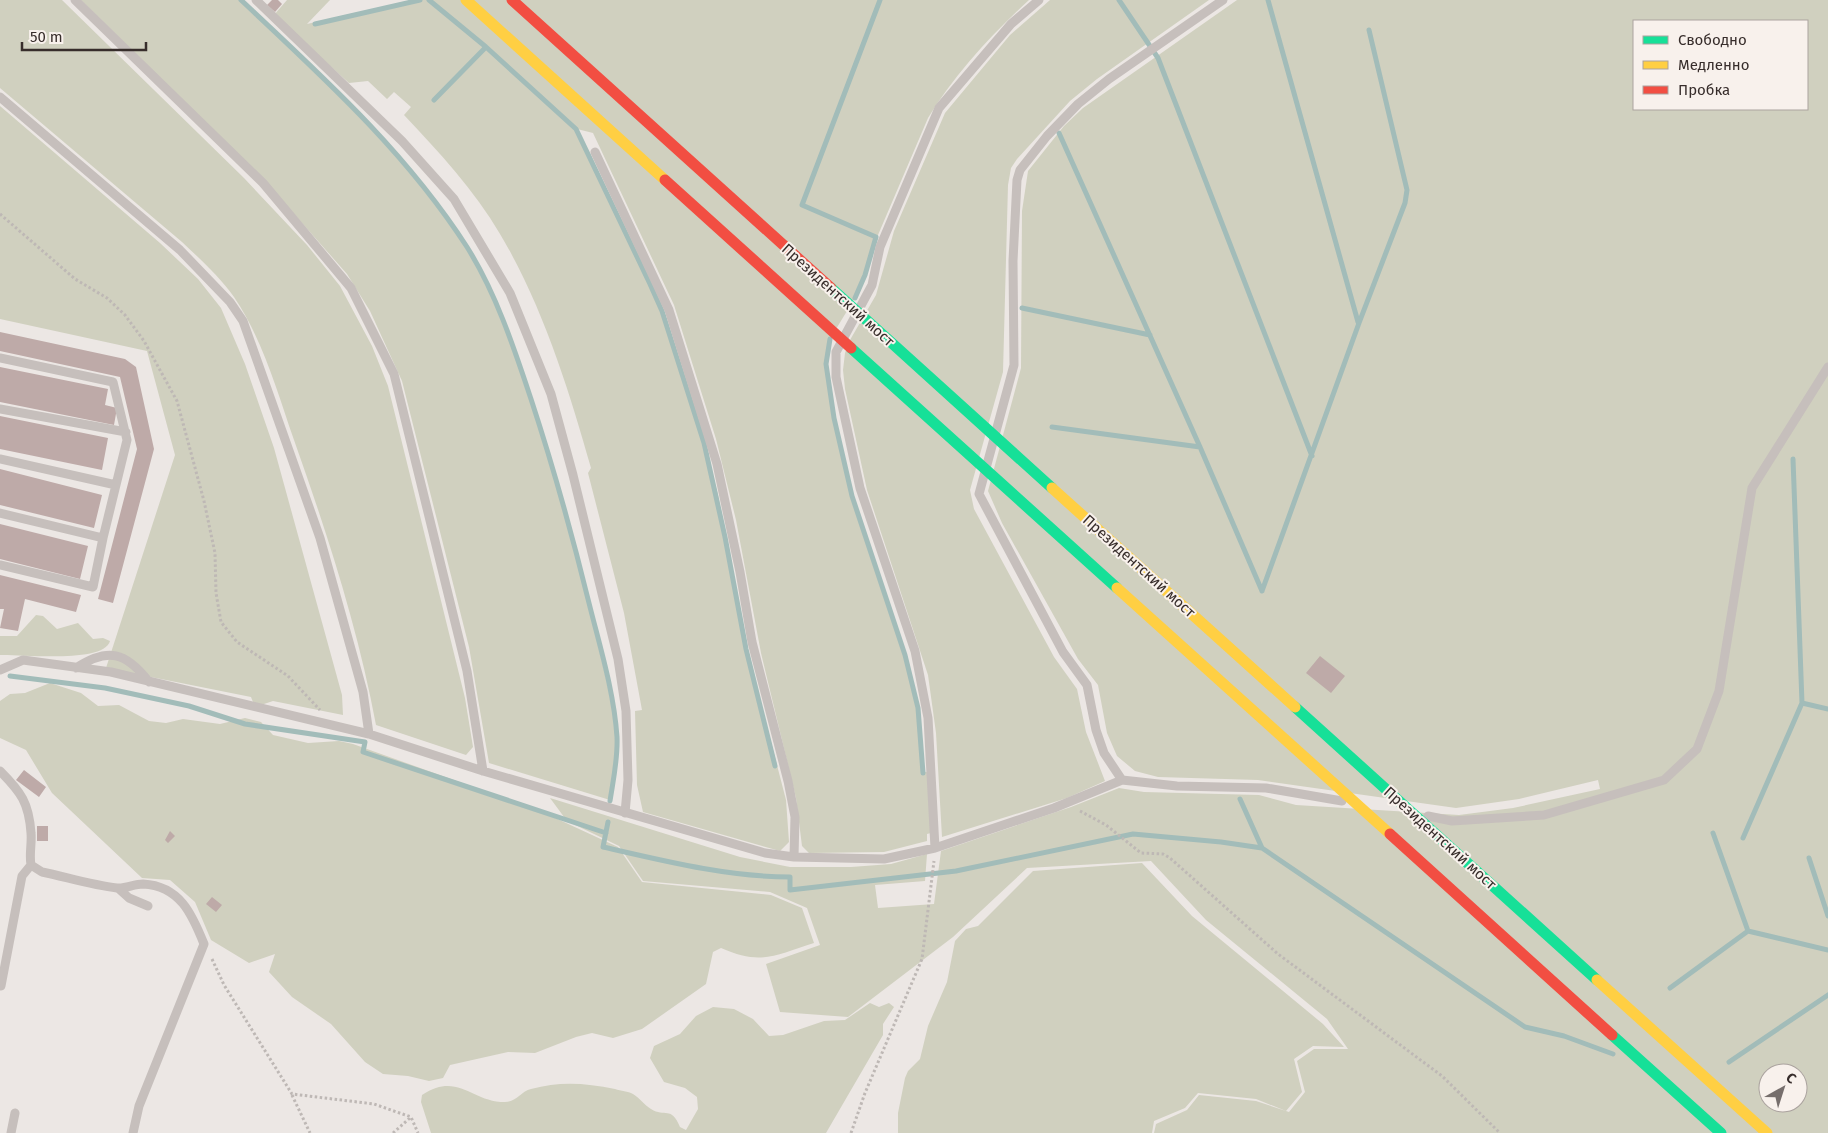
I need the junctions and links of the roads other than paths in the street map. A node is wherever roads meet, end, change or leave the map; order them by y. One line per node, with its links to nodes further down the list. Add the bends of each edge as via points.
1 (75, 0): 23 (lane, via 263,184 351,288 394,374 468,671)
2 (256, 0): 27 (lane, via 402,141 454,199 510,292 550,394 618,659 626,711 628,780)
3 (466, 0): 37 (highway, Президентский мост, bridge)
4 (512, 0): 38 (highway, Президентский мост, bridge)
5 (1038, 0): 28 (lane, via 1011,24 939,108 880,247 872,285 836,352 836,377 860,488 915,651 928,718)
6 (1223, 0): 24 (lane, via 1078,104 1027,159 1017,180 1012,261 1014,365 979,494 1063,652 1087,685 1104,753)
7 (0, 97): 21 (lane, via 180,250 230,302 243,321 320,538 363,692)
8 (595, 152): 29 (lane, via 669,310 717,464 752,642 788,781 795,817)
9 (0, 358): 12 (lane, via 113,382)
10 (1828, 367): 26 (lane, via 1752,488 1719,691 1697,749 1664,780 1544,815 1452,821)
11 (0, 408): 12 (lane)
12 (126, 432): 14 (lane)
13 (0, 459): 14 (lane)
14 (116, 485): 16 (lane)
15 (0, 513): 16 (lane)
16 (103, 538): 17 (lane, via 93,587)
17 (0, 565)
18 (76, 668): 19 (lane, via 23,660); 20 (lane, via 111,672); 20 (lane, via 93,657 113,654 132,662)
19 (0, 670)
20 (149, 682): 21 (lane)
21 (369, 734): 23 (lane)
22 (0, 771): 30 (lane, via 19,789 26,802)
23 (483, 771): 27 (lane)
24 (1122, 780): 25 (lane, via 1177,786 1266,788); 28 (lane, via 1066,804)
25 (1374, 807)
26 (1393, 810)
27 (625, 812): 29 (lane, via 765,853)
28 (935, 848): 29 (lane, via 884,859)
29 (794, 857)
30 (31, 865): 31 (lane, via 42,872); 33 (lane, via 22,876)
31 (119, 889): 32 (lane, via 129,898); 36 (lane, via 142,884 160,887 176,896 190,910 204,944 139,1106)
32 (148, 906)
33 (1, 986)
34 (15, 1113): 35 (lane)
35 (11, 1133)
36 (133, 1133)
37 (1721, 1133)
38 (1767, 1133)

